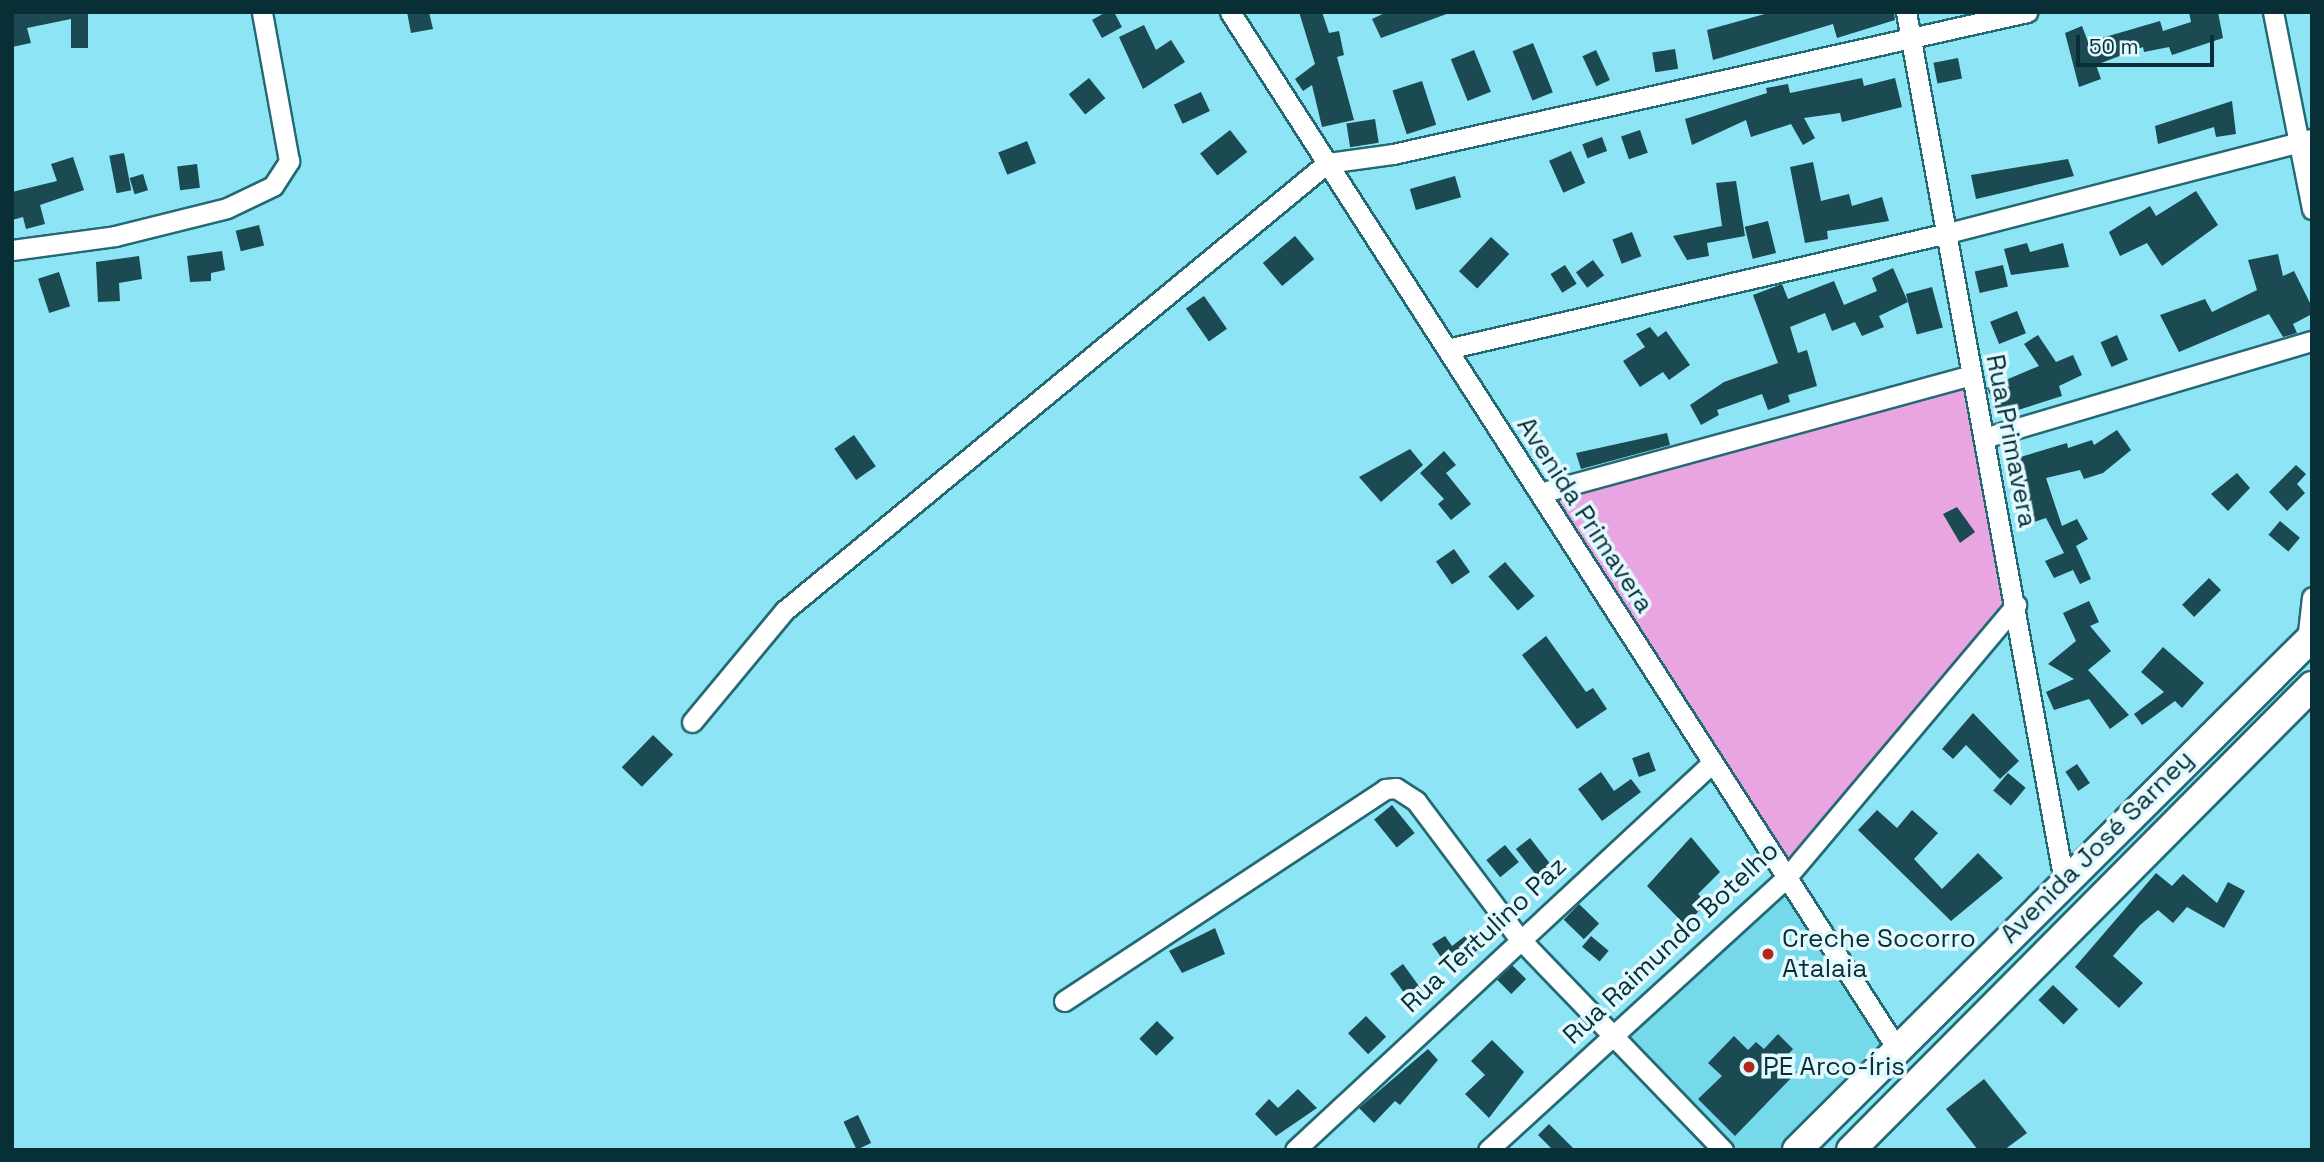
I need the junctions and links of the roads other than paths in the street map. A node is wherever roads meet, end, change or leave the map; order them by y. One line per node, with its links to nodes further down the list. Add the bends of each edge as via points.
1 (262, 12): 11 (street, via 289,161 274,186 227,208 115,236)
2 (1230, 12): 8 (street, Avenida Primavera)
3 (1906, 12): 6 (street, Rua Primavera)
4 (2028, 12): 6 (street)
5 (2273, 12): 7 (street)
6 (1909, 36): 8 (street, via 1393,154); 10 (street, Rua Primavera)
7 (2305, 140): 9 (street); 10 (street)
8 (1327, 163): 13 (street, Avenida Primavera); 21 (street, via 784,611)
9 (2312, 209)
10 (1948, 233): 13 (street); 14 (street, Rua Primavera)
11 (12, 250)
12 (2312, 341): 15 (street)
13 (1447, 349): 16 (street, Avenida Primavera)
14 (1971, 374): 15 (street, Rua Primavera); 16 (street)
15 (1984, 438): 18 (street, Rua Primavera)
16 (1540, 493): 22 (street, Avenida Primavera)
17 (2312, 597): 19 (street)
18 (2016, 605): 23 (street, Rua Raimundo Botelho); 24 (street, Rua Primavera)
19 (2309, 639): 24 (main road, Avenida José Sarney)
20 (2312, 686): 30 (main road, Avenida José Sarney)
21 (692, 722)
22 (1713, 762): 23 (street, Avenida Primavera); 25 (street, Rua Tertulino Paz)
23 (1787, 877): 27 (street, Rua Raimundo Botelho); 28 (street, Avenida Primavera)
24 (2064, 881): 28 (main road, Avenida José Sarney)
25 (1518, 937): 26 (street, via 1416,801 1396,788 1385,789); 27 (street); 32 (street, Rua Tertulino Paz)
26 (1064, 1000)
27 (1612, 1032): 33 (street, Rua Raimundo Botelho); 34 (street)
28 (1896, 1047): 29 (main road, Avenida José Sarney)
29 (1851, 1093): 30 (main road); 35 (main road, Avenida José Sarney)
30 (1879, 1121): 31 (main road, Avenida José Sarney)
31 (1859, 1147)
32 (1294, 1150)
33 (1488, 1150)
34 (1723, 1150)
35 (1797, 1150)

